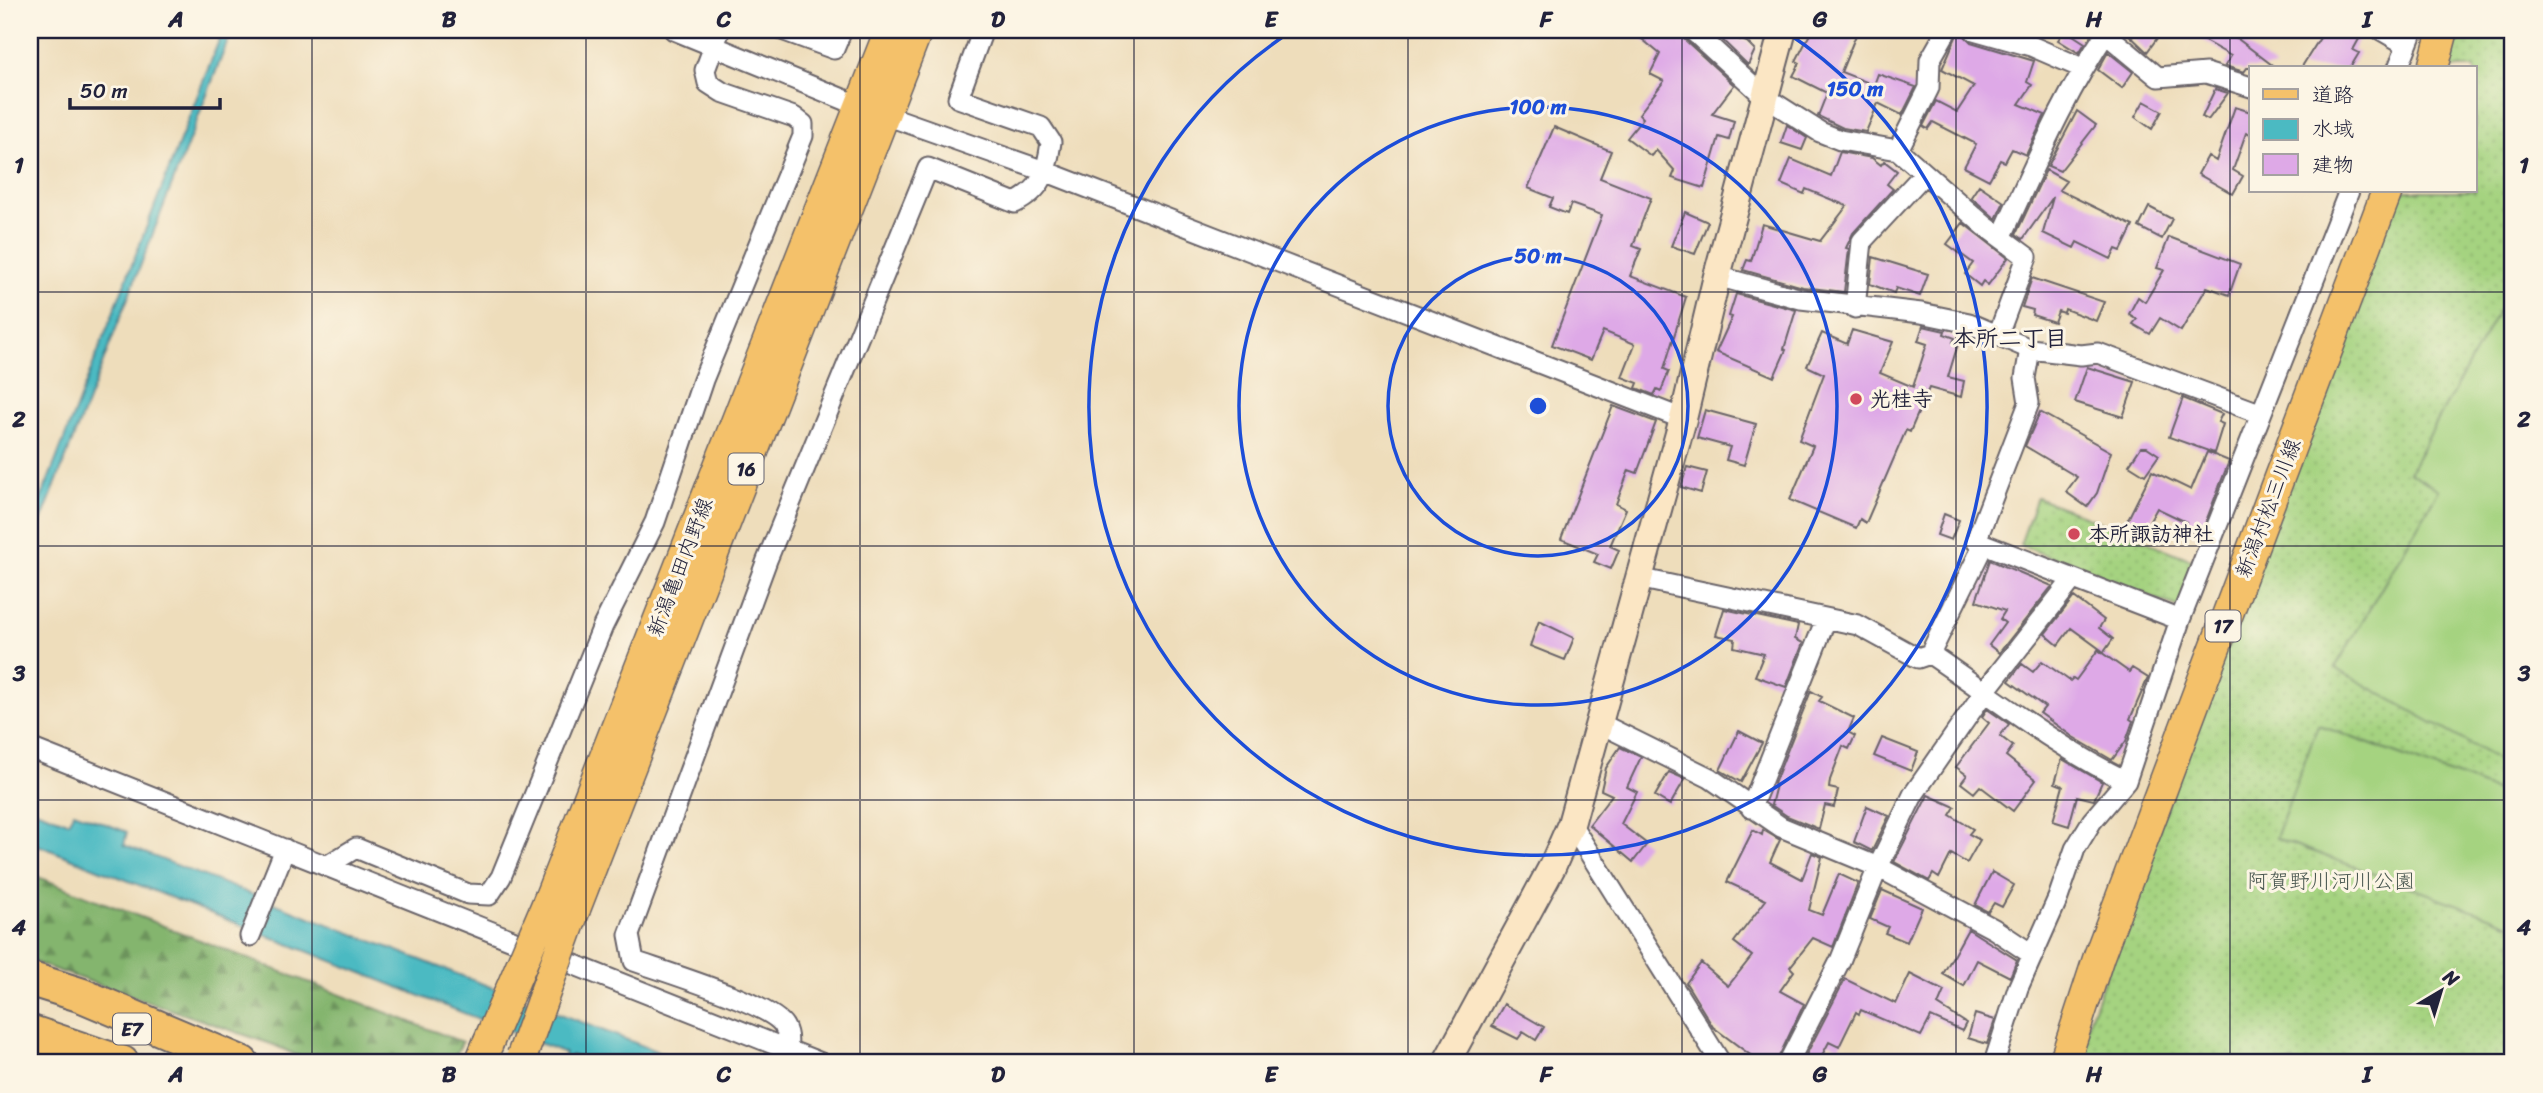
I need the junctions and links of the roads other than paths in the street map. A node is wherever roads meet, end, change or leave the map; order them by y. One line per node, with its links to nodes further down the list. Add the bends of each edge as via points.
1 (674, 30): 16 (street)
2 (782, 30): 3 (street, via 834,49)
3 (842, 30)
4 (890, 30): 22 (main road, 新潟亀田内野線 / 16)
5 (917, 30): 22 (main road, 新潟亀田内野線 / 16)
6 (983, 30): 24 (street, via 958,99 1041,127 1051,142)
7 (1692, 30): 21 (street)
8 (1783, 30): 21 (street)
9 (1947, 30): 23 (street, via 1930,60 1929,88)
10 (1974, 30): 14 (street)
11 (2381, 30): 15 (street)
12 (2444, 30): 18 (main road)
13 (2107, 32): 19 (street); 20 (street, via 2158,77 2206,74)
14 (1996, 33): 19 (street)
15 (2410, 37): 17 (street)
16 (718, 38): 22 (street); 48 (street, via 705,70 708,83 794,117 803,124 803,136 703,380 655,522 603,626 501,877 489,895 468,894 356,848)
17 (2399, 66)
18 (2434, 66)
19 (2082, 68): 28 (street)
20 (2249, 86)
21 (1765, 97): 23 (street, via 1840,140); 29 (street)
22 (872, 110): 24 (street); 50 (main road, 新潟亀田内野線 / 16)
23 (1898, 150): 25 (street)
24 (1047, 172): 34 (street); 57 (street, via 1029,196 1015,204 928,168 766,560 629,935 634,961 755,1005 777,1018 785,1026)
25 (1924, 174): 28 (street); 30 (street, via 1862,241)
26 (2349, 192): 33 (street)
27 (2387, 192): 67 (main road, 新潟村松三川線 / 17, via 2099,956)
28 (2001, 238): 31 (street, via 2027,257)
29 (1717, 276): 30 (street, via 1801,299); 34 (street)
30 (1855, 307): 31 (street, via 1921,313 1969,323)
31 (1998, 335): 32 (street)
32 (2030, 349): 33 (street, via 2098,353); 35 (street, via 2025,378 2029,403 1976,541)
33 (2259, 413): 39 (street)
34 (1683, 419): 36 (street)
35 (1984, 544): 37 (street); 40 (street)
36 (1638, 578): 38 (street); 42 (street)
37 (2073, 579): 39 (street); 41 (street)
38 (1826, 619): 40 (street, via 1858,625 1918,658); 45 (street)
39 (2180, 620): 44 (street)
40 (1930, 654): 41 (street)
41 (1985, 691): 44 (street, via 2058,745); 49 (street, via 1918,786)
42 (1599, 723): 45 (street, via 1710,778); 46 (street)
43 (30, 748): 47 (street)
44 (2126, 781): 52 (street, via 2075,849)
45 (1751, 808): 49 (street, via 1781,827)
46 (1571, 824): 63 (street); 64 (street)
47 (285, 849): 48 (street); 51 (street)
48 (328, 865): 57 (street)
49 (1878, 867): 52 (street); 65 (street, via 1840,961)
50 (562, 903): 56 (main road, 新潟亀田内野線 / 16, bridge); 58 (main road, 新潟亀田内野線 / 16, bridge)
51 (250, 936)
52 (2033, 955): 66 (street)
53 (30, 979): 61 (highway, via 81,995)
54 (30, 996): 60 (highway, E7)
55 (30, 1032): 59 (highway, E7)
56 (484, 1053)
57 (785, 1057): 62 (street)
58 (521, 1060)
59 (122, 1063)
60 (235, 1063)
61 (242, 1063)
62 (821, 1063)
63 (1446, 1063)
64 (1721, 1063)
65 (1788, 1063)
66 (1993, 1063)
67 (2064, 1063)

